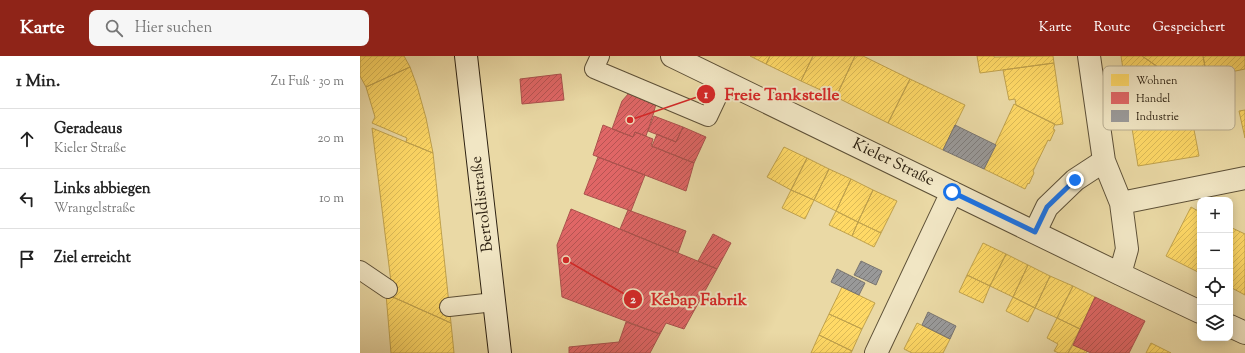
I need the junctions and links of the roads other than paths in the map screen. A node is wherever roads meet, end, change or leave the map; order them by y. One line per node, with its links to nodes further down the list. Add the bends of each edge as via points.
1 (466, 56): 14 (street, Bertoldistraße)
2 (600, 56): 5 (lane, via 594,69 708,117)
3 (672, 56): 5 (street, Kieler Straße)
4 (1089, 56): 6 (street)
5 (725, 81): 8 (street, Kieler Straße)
6 (1104, 161): 9 (street); 10 (street, via 1075,180 1047,207)
7 (1245, 178): 9 (street)
8 (952, 192): 10 (street, Kieler Straße); 20 (street)
9 (1121, 203): 12 (street, via 1127,249)
10 (1035, 232): 12 (street, Kieler Straße)
11 (360, 270): 13 (lane)
12 (1120, 274): 16 (street, Kieler Straße)
13 (388, 289)
14 (494, 302): 15 (lane); 19 (street, Bertoldistraße)
15 (449, 307)
16 (1197, 311)
17 (1233, 327): 18 (street)
18 (1245, 333)
19 (500, 353)
20 (876, 353)

